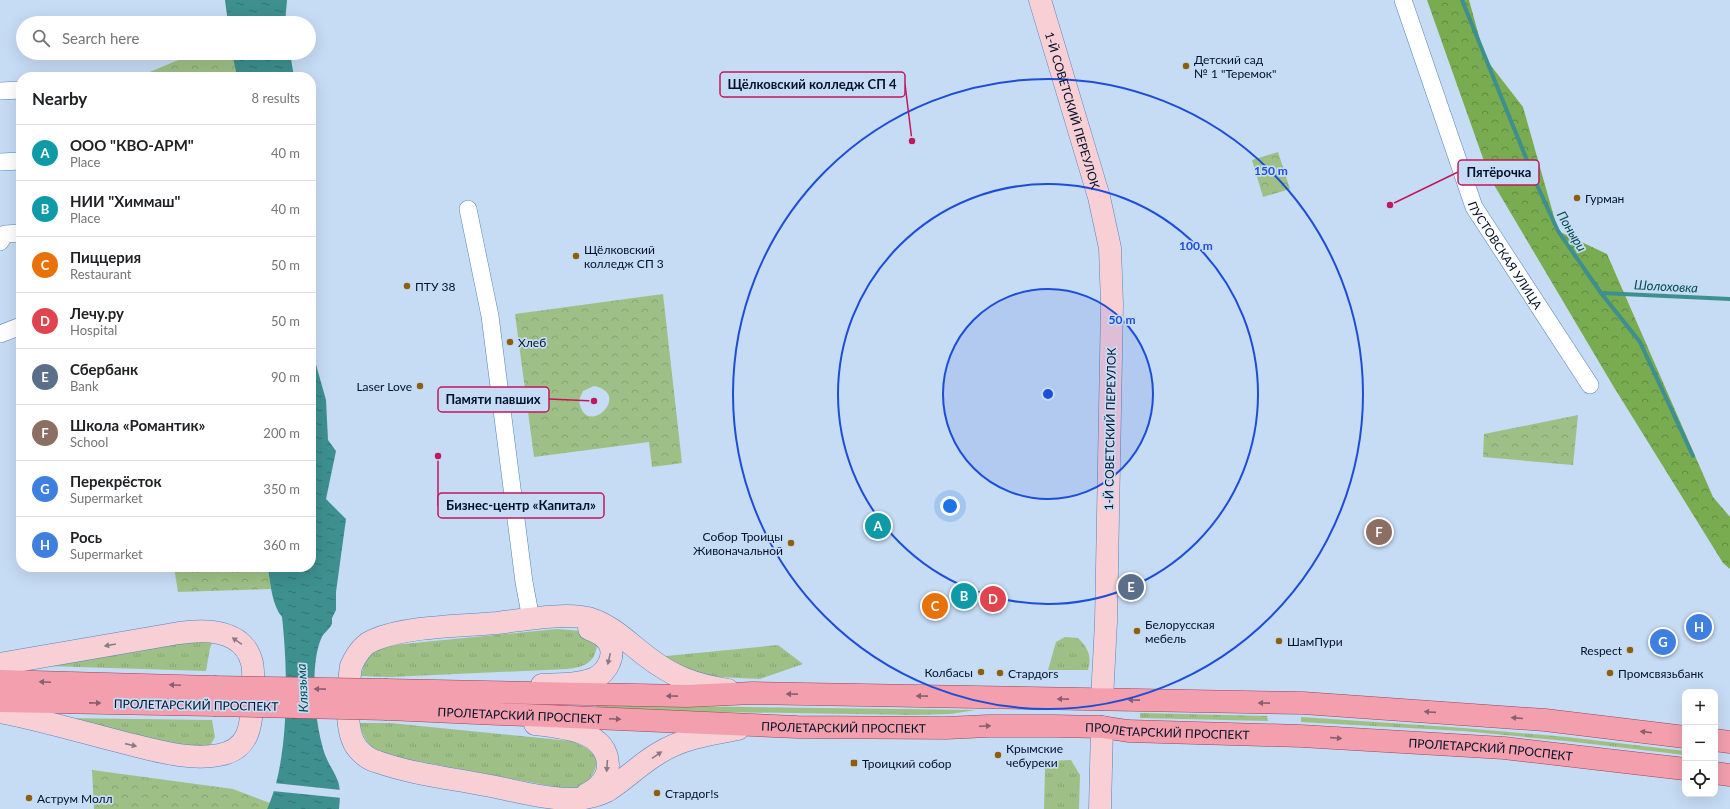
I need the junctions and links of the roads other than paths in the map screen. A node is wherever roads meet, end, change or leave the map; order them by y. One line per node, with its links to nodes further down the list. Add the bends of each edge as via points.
1 (1040, 0): 19 (main road, 1-Й СОВЕТСКИЙ ПЕРЕУЛОК, via 1099,197 1110,248 1112,304)
2 (1403, 0): 12 (street, ПУСТОВСКАЯ УЛИЦА, via 1474,207)
3 (16, 90): 4 (street)
4 (0, 91)
5 (16, 161): 6 (street)
6 (0, 162)
7 (468, 208): 14 (street, via 490,316)
8 (16, 233): 9 (street, via 5,234)
9 (0, 242)
10 (16, 328): 11 (street)
11 (0, 334)
12 (1590, 385)
13 (552, 618): 14 (main road); 17 (main road, via 580,616 594,620 607,626 670,673 702,686); 21 (main road, one-way to 21, via 596,632 606,639 611,649 611,658 602,674 567,684)
14 (530, 619): 33 (main road, via 417,630 390,634 373,640 362,648 351,666 348,722 350,733 357,749 367,757 390,766 535,794)
15 (0, 664): 23 (main road, one-way to 15, via 165,752 219,755 239,746 248,733 254,670 249,653 238,641 220,633 202,630)
16 (0, 681): 18 (main road, ПРОЛЕТАРСКИЙ ПРОСПЕКТ, one-way to 16)
17 (753, 693): 19 (main road, ПРОЛЕТАРСКИЙ ПРОСПЕКТ, one-way to 17); 21 (main road, ПРОЛЕТАРСКИЙ ПРОСПЕКТ, one-way to 21)
18 (214, 696): 20 (main road, ПРОЛЕТАРСКИЙ ПРОСПЕКТ, one-way to 18); 21 (main road, ПРОЛЕТАРСКИЙ ПРОСПЕКТ, bridge)
19 (1102, 699): 22 (main road, ПРОЛЕТАРСКИЙ ПРОСПЕКТ, one-way to 19); 25 (main road)
20 (0, 700)
21 (422, 700): 24 (main road, ПРОЛЕТАРСКИЙ ПРОСПЕКТ, one-way to 24); 33 (main road, one-way to 33, via 566,728 589,736 605,750 608,770 594,790)
22 (1303, 703): 26 (main road, via 1294,709 1290,719 1294,730); 27 (main road, ПРОЛЕТАРСКИЙ ПРОСПЕКТ, one-way to 22, via 1545,720)
23 (0, 712)
24 (755, 726): 25 (main road, ПРОЛЕТАРСКИЙ ПРОСПЕКТ, one-way to 25); 33 (main road, one-way to 24, via 598,796 659,753 678,744 699,736)
25 (1102, 727): 26 (main road, ПРОЛЕТАРСКИЙ ПРОСПЕКТ, via 1128,731); 34 (main road)
26 (1301, 736): 30 (main road, ПРОЛЕТАРСКИЙ ПРОСПЕКТ, one-way to 30, via 1504,748)
27 (1682, 737)
28 (1718, 740): 29 (main road)
29 (1730, 742)
30 (1682, 769)
31 (1718, 773): 32 (main road)
32 (1730, 775)
33 (578, 799)
34 (1100, 809)

